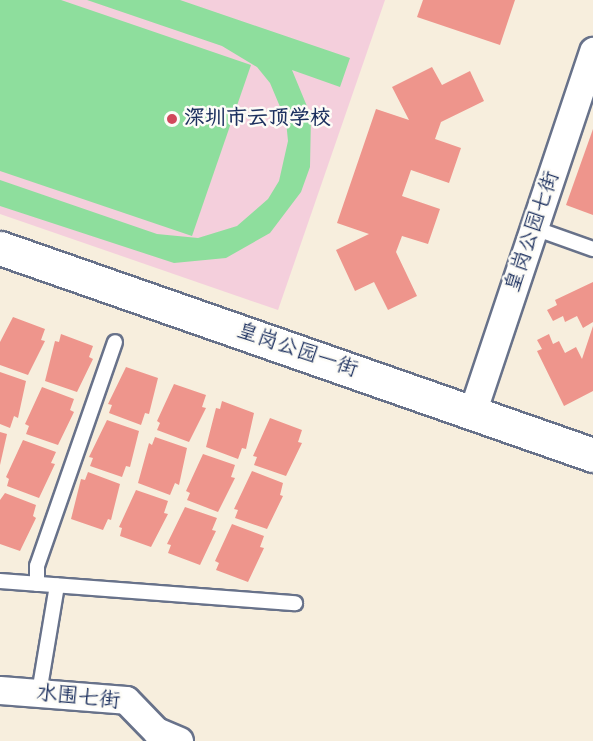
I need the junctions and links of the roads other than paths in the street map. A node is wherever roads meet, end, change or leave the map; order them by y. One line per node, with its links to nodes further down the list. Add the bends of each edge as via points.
1 (593, 51): 2 (street, 皇岗公园七街)
2 (534, 228): 4 (lane); 6 (street, 皇岗公园七街)
3 (0, 248): 6 (street, 皇岗公园一街)
4 (593, 249)
5 (115, 342): 9 (lane, via 37,566)
6 (472, 413): 7 (street, 皇岗公园一街)
7 (593, 455)
8 (0, 581): 9 (lane)
9 (37, 584): 10 (lane)
10 (57, 586): 11 (lane); 13 (lane)
11 (295, 603)
12 (0, 690): 13 (street, 水围七街)
13 (39, 693): 14 (street, 水围七街, via 126,700)
14 (164, 738)

